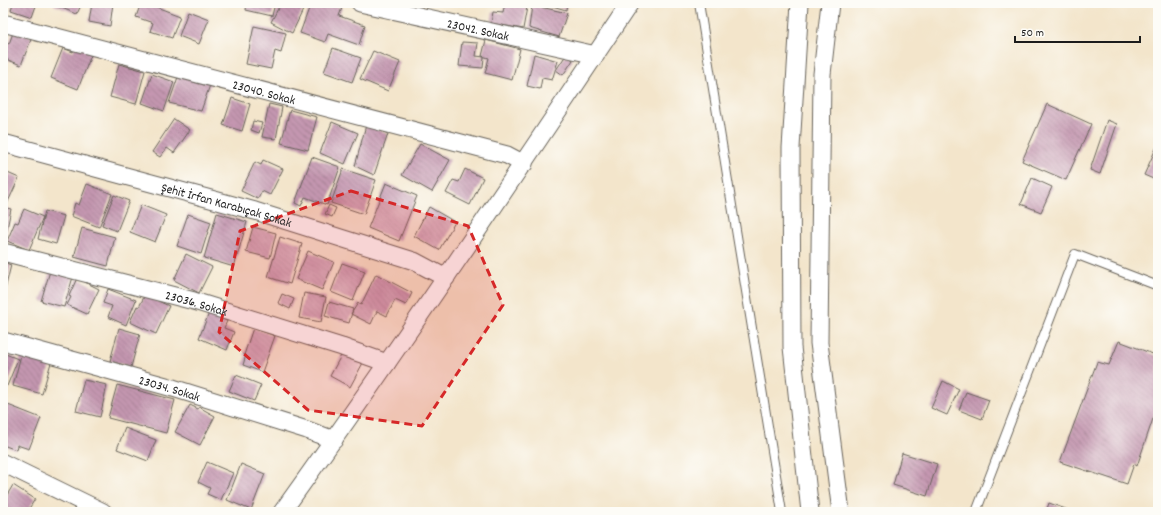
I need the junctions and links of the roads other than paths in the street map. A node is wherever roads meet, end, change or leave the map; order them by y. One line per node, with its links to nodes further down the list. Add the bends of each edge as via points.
1 (360, 3): 7 (street, 23042. Sokak)
2 (630, 3): 7 (street)
3 (699, 3): 19 (lane)
4 (800, 3): 20 (street, via 791,148 792,347)
5 (830, 3): 21 (street, via 822,74 819,342)
6 (3, 23): 9 (street, 23040. Sokak, via 507,155)
7 (596, 55): 9 (street)
8 (3, 143): 11 (street, Şehit İrfan Karabıçak Sokak, via 254,211 414,261)
9 (524, 164): 11 (street)
10 (3, 252): 14 (street, 23036. Sokak, via 194,301)
11 (446, 278): 14 (street)
12 (1158, 286): 22 (lane, via 1075,254)
13 (3, 341): 15 (street, 23034. Sokak, via 173,388)
14 (387, 363): 15 (street)
15 (334, 440): 18 (street)
16 (3, 463): 17 (street)
17 (104, 512)
18 (282, 512)
19 (782, 512)
20 (810, 512)
21 (841, 512)
22 (976, 512)

